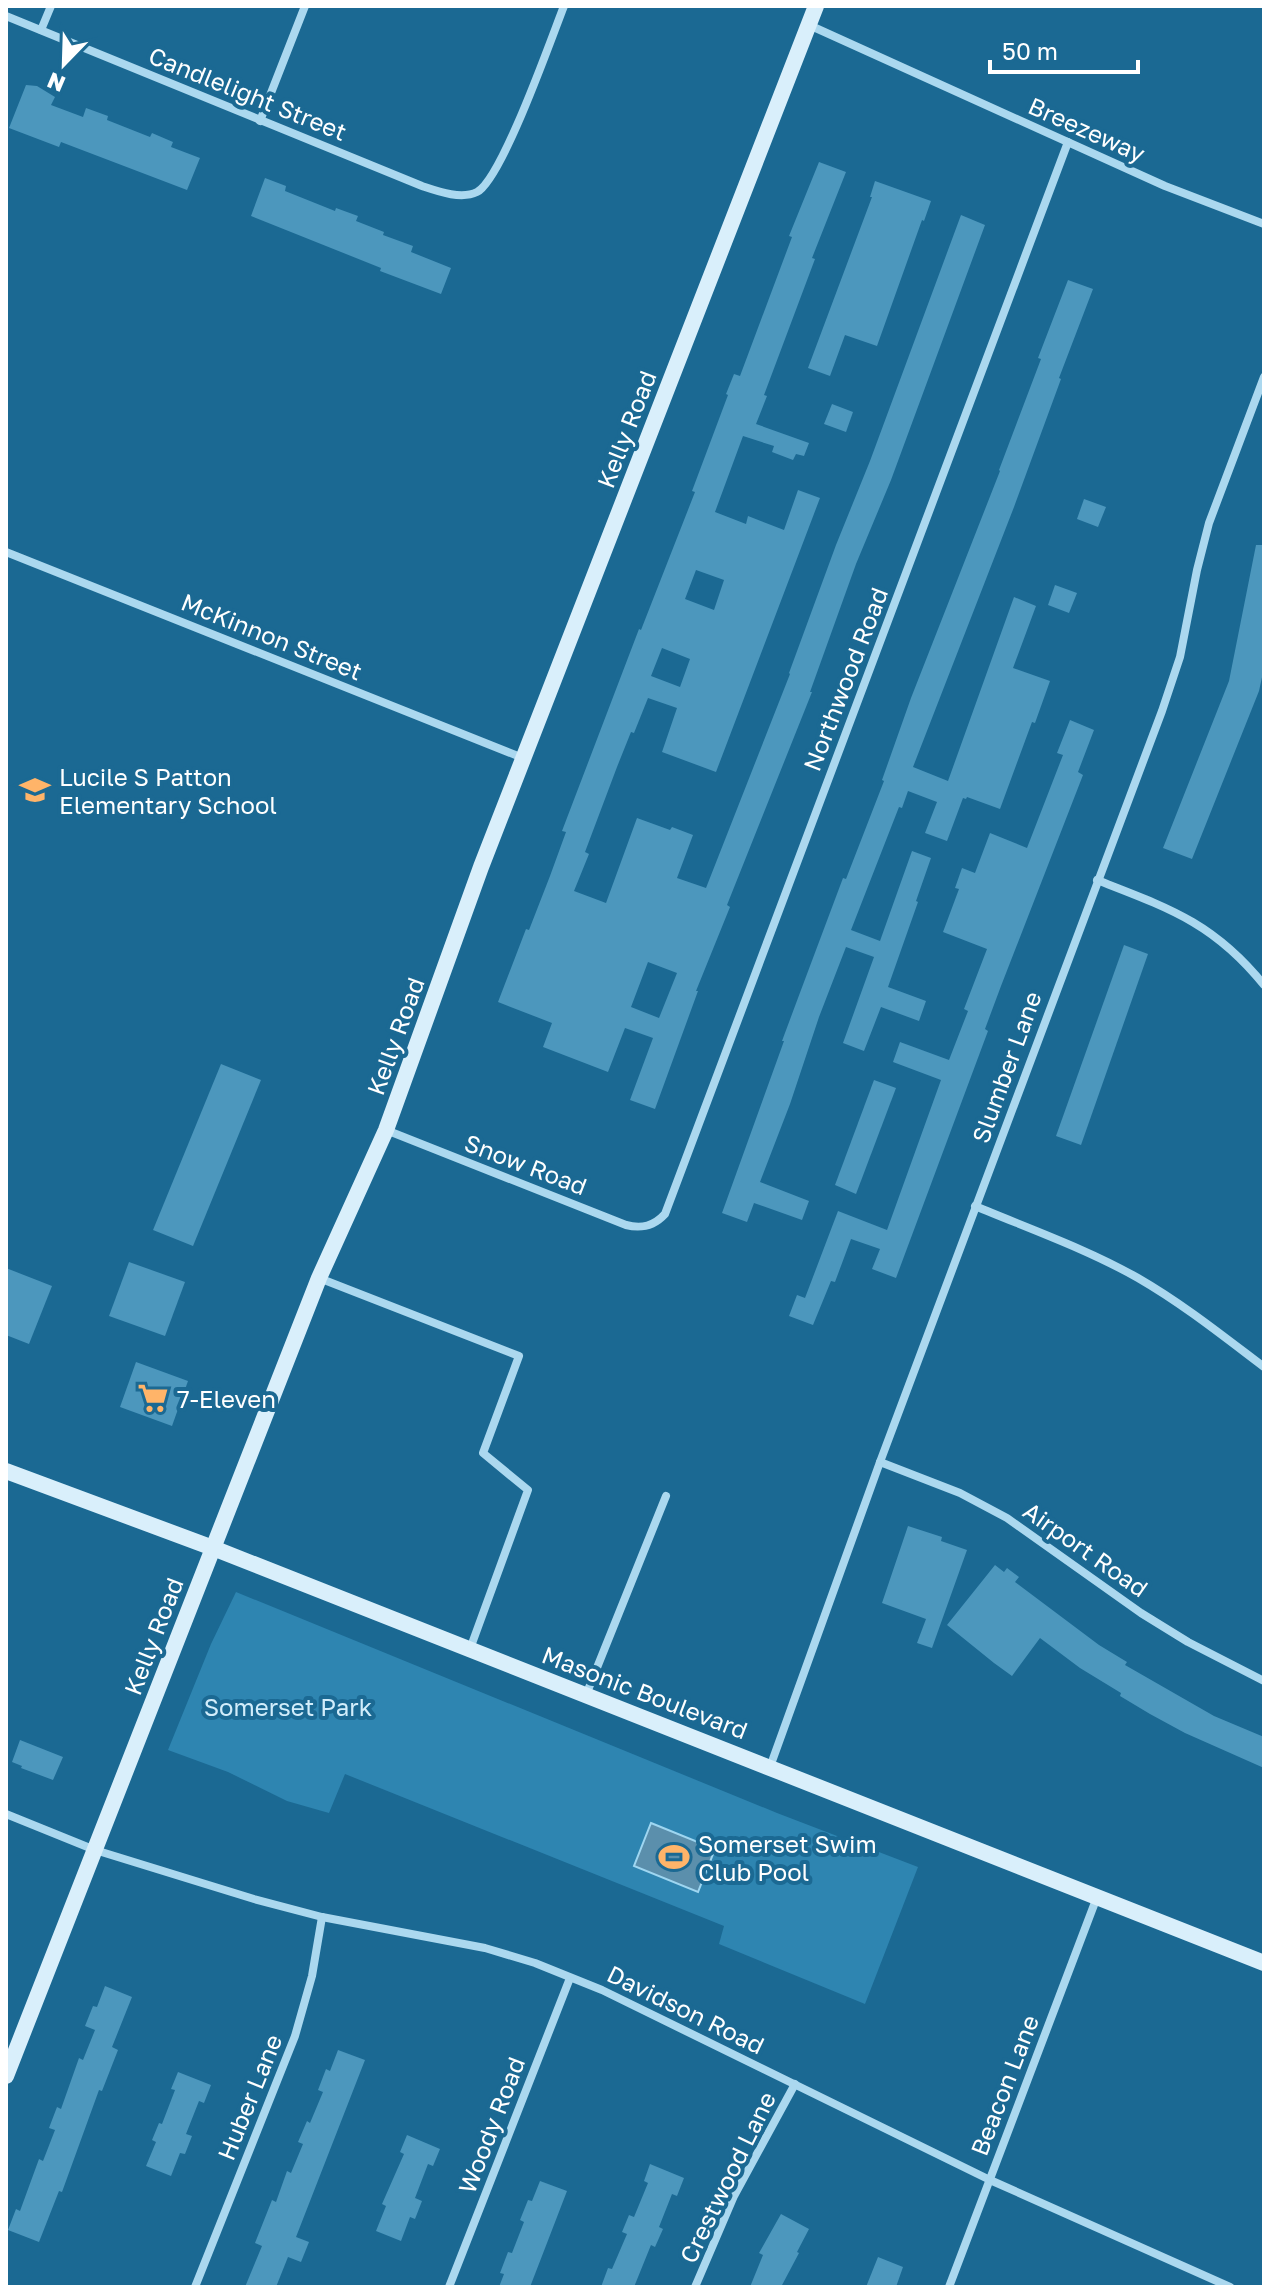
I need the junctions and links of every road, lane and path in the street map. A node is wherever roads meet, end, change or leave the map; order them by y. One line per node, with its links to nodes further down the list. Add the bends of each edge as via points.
1 (51, 6): 7 (street)
2 (305, 6): 8 (street)
3 (564, 6): 8 (street, Candlelight Street, via 505,152 477,192 432,189)
4 (816, 6): 6 (street, Kelly Road)
5 (6, 16): 7 (street, Candlelight Street)
6 (809, 25): 9 (street, Breezeway); 13 (street, Kelly Road)
7 (41, 30): 8 (street, Candlelight Street)
8 (260, 121)
9 (1068, 142): 10 (street, Breezeway); 18 (street, Northwood Road, via 674,1196 665,1214)
10 (1264, 224)
11 (1264, 377): 14 (street, Slumber Lane, via 1209,523 1180,657)
12 (6, 552): 13 (street, McKinnon Street)
13 (524, 758): 16 (street, Kelly Road)
14 (1097, 880): 15 (street, via 1198,924 1225,942); 17 (street, Slumber Lane)
15 (1264, 985)
16 (386, 1130): 18 (street, Snow Road, via 626,1225); 19 (street, Kelly Road)
17 (975, 1206): 20 (street, via 1138,1278); 21 (street, Slumber Lane)
18 (652, 1224)
19 (319, 1278): 24 (street, Kelly Road); 25 (street, via 519,1356 483,1453 528,1490)
20 (1264, 1367)
21 (880, 1462): 26 (street, Airport Road, via 1007,1518 1141,1613); 28 (street, Slumber Lane)
22 (6, 1471): 24 (street, Masonic Boulevard)
23 (666, 1496): 27 (street)
24 (213, 1548): 25 (street, Masonic Boulevard); 30 (street, Kelly Road)
25 (470, 1649): 27 (street, Masonic Boulevard)
26 (1264, 1681)
27 (586, 1695): 28 (street, Masonic Boulevard)
28 (770, 1767): 31 (street, Masonic Boulevard)
29 (6, 1814): 30 (street, Davidson Road)
30 (95, 1850): 32 (street, Davidson Road); 35 (street, Kelly Road)
31 (1097, 1897): 33 (street, Masonic Boulevard); 37 (street, Beacon Lane)
32 (322, 1917): 34 (street, Davidson Road, via 485,1948); 38 (street, Huber Lane, via 295,2036)
33 (1264, 1963)
34 (570, 1978): 36 (street, Davidson Road); 39 (street, Woody Road)
35 (6, 2076)
36 (795, 2084): 37 (street, Davidson Road); 40 (street, Crestwood Lane, via 734,2196)
37 (990, 2180): 41 (street, Beacon Lane); 42 (street, Davidson Road)
38 (195, 2287)
39 (449, 2287)
40 (695, 2287)
41 (949, 2287)
42 (1230, 2287)

